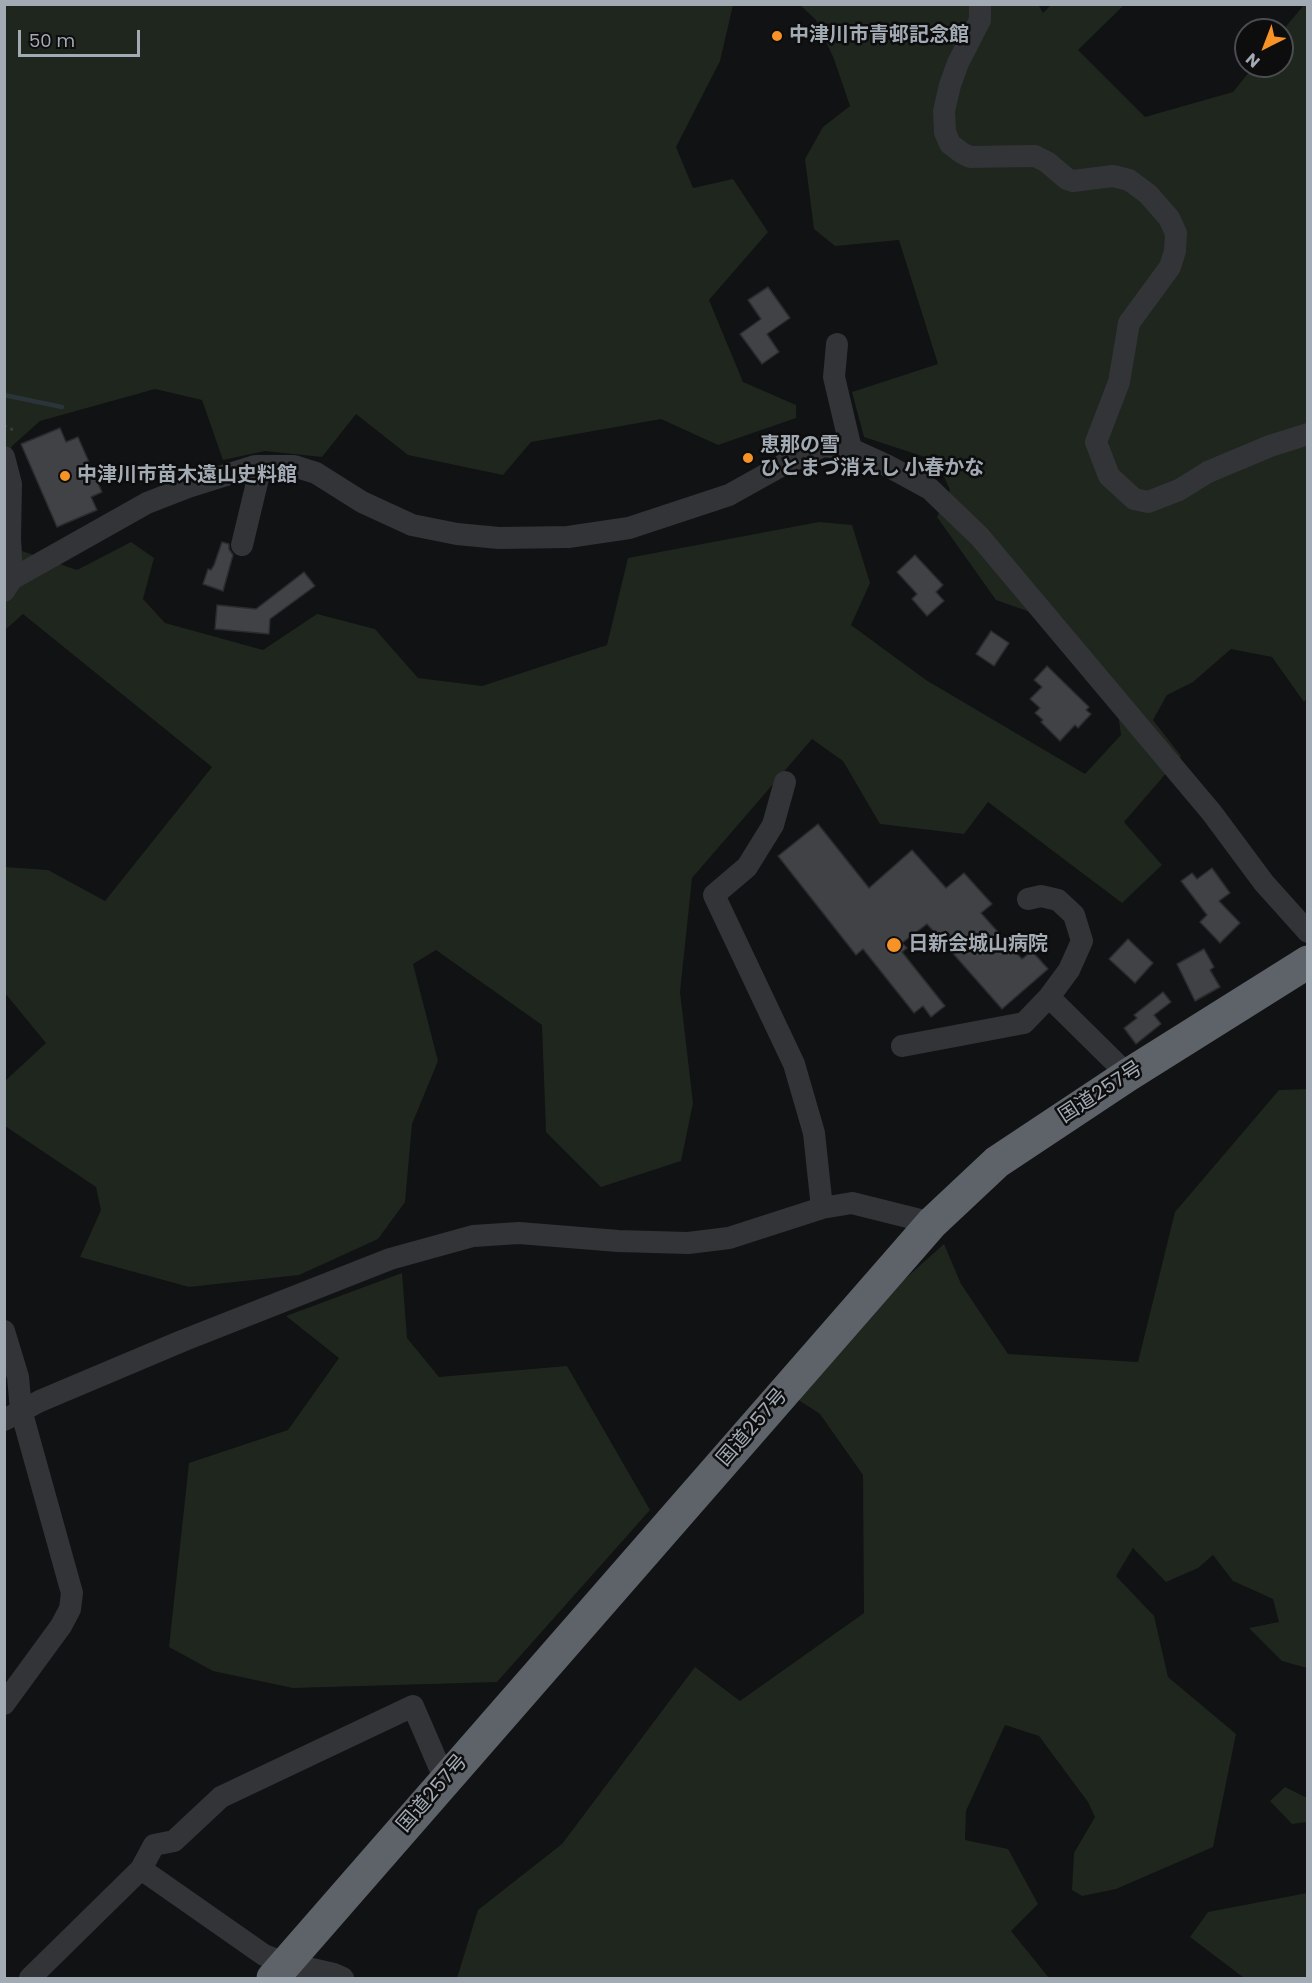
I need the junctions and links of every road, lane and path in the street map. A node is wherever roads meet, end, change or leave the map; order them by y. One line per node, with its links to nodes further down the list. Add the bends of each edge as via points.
1 (980, 4): 5 (street, via 980,20 958,63 944,111 950,144 970,157 1035,156 1073,181 1113,176 1129,180 1148,194 1169,218 1176,233 1170,267 1129,323 1119,382 1096,442 1109,476 1134,499 1148,502 1171,494 1208,472)
2 (837, 344): 6 (street, via 834,376)
3 (4, 425): 4 (path)
4 (17, 431)
5 (1308, 434)
6 (851, 448): 8 (street, via 823,447 729,495 629,528 568,537 489,537 412,525 362,502 316,473 294,466); 13 (street, via 930,489 980,537)
7 (4, 457): 10 (street, via 11,484)
8 (261, 466): 9 (street); 10 (street, via 147,503)
9 (242, 544)
10 (8, 585)
11 (785, 782): 18 (street, via 773,825 747,867 714,895 794,1064 814,1133)
12 (1028, 899): 15 (street, via 1041,896 1058,900 1074,915 1082,941 1069,970)
13 (1308, 932)
14 (1308, 962): 17 (highway, 国道257号)
15 (1048, 998): 16 (street, via 1024,1023); 17 (street)
16 (902, 1046)
17 (1128, 1075): 19 (highway, 国道257号, via 997,1162)
18 (822, 1209): 19 (street, via 852,1203); 21 (street, via 729,1238 688,1243 519,1233 473,1236 390,1259 182,1341)
19 (932, 1223): 23 (highway, 国道257号)
20 (4, 1331): 21 (street, via 18,1377)
21 (13, 1415): 22 (street, via 72,1593 70,1609 61,1626)
22 (4, 1704)
23 (445, 1780): 24 (street, via 413,1706 221,1797 174,1841 154,1845); 25 (highway, 国道257号)
24 (141, 1869): 25 (street, via 264,1955); 26 (street)
25 (279, 1971): 27 (street)
26 (30, 1978)
27 (343, 1978)

